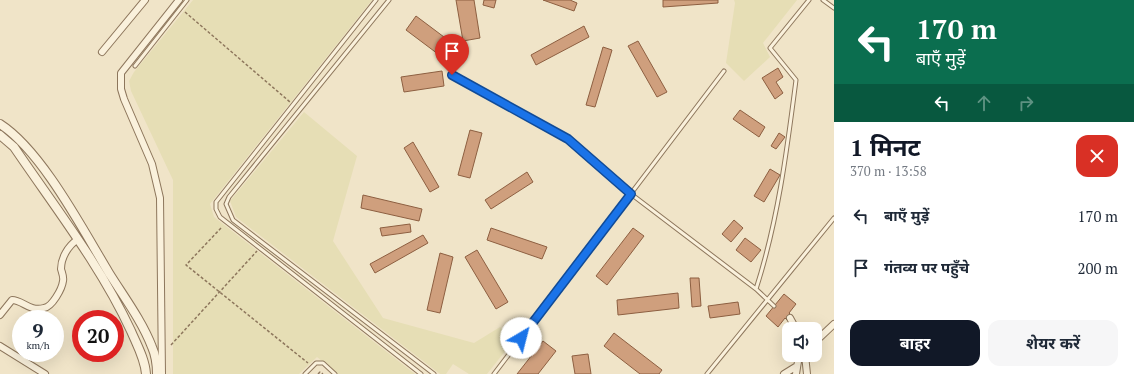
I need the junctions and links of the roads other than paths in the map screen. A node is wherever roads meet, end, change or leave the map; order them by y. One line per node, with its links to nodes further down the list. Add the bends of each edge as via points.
1 (144, 0): 9 (street)
2 (179, 0): 33 (street, via 121,73 120,79 124,99 152,164 160,198)
3 (187, 0): 10 (lane)
4 (376, 0): 36 (lane, via 216,202 216,209 220,217)
5 (389, 0): 37 (lane, via 229,196 226,204 233,220)
6 (809, 0): 18 (lane, via 770,48 796,80 781,185 764,265)
7 (823, 0): 8 (lane)
8 (834, 8)
9 (102, 52)
10 (135, 66)
11 (724, 71): 15 (lane)
12 (452, 75): 15 (lane, via 568,139)
13 (0, 124): 32 (street, via 29,149 77,220 150,342)
14 (0, 135): 17 (street, via 14,147)
15 (631, 194): 18 (lane); 38 (lane)
16 (834, 218): 19 (lane)
17 (77, 240): 21 (street, via 68,248 61,267 62,285 49,305 43,309 32,309 12,300); 31 (street, via 122,312)
18 (756, 289): 19 (lane)
19 (767, 299): 20 (lane); 39 (lane)
20 (774, 306)
21 (0, 315)
22 (790, 318): 23 (street)
23 (792, 322)
24 (834, 324): 25 (street)
25 (822, 335)
26 (0, 346): 30 (street)
27 (798, 362): 29 (street)
28 (803, 362): 42 (street)
29 (797, 366): 40 (street); 41 (street)
30 (45, 374)
31 (146, 374)
32 (157, 374)
33 (162, 374)
34 (305, 374): 35 (lane, via 316,364 323,362)
35 (335, 374)
36 (421, 374)
37 (434, 374)
38 (494, 374)
39 (707, 374)
40 (784, 374)
41 (796, 374)
42 (807, 374)

